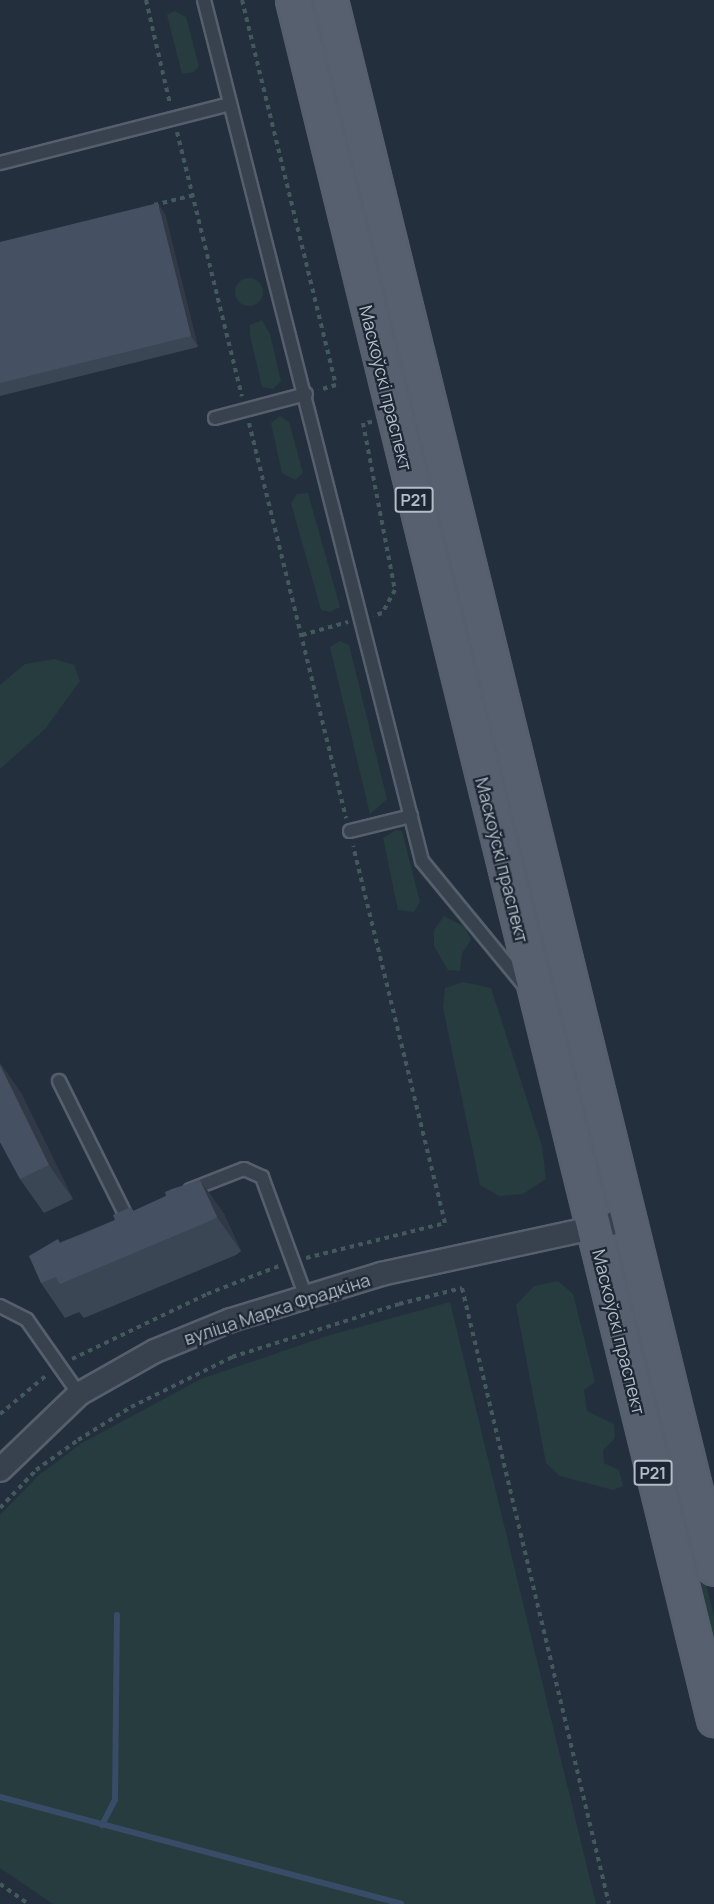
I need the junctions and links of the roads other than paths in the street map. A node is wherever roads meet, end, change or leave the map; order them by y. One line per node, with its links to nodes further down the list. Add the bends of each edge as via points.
1 (204, 0): 4 (lane)
2 (293, 0): 10 (main road, Маскоўскі праспект / Р21)
3 (330, 0): 14 (main road, Маскоўскі праспект / Р21)
4 (230, 104): 5 (lane); 6 (lane)
5 (0, 163)
6 (306, 394): 7 (lane); 8 (lane)
7 (215, 418)
8 (411, 816): 9 (lane); 10 (lane, via 422,861)
9 (350, 831)
10 (537, 1000): 15 (main road, Маскоўскі праспект / Р21)
11 (59, 1081): 13 (lane)
12 (179, 1194): 16 (lane, via 244,1169 262,1177)
13 (126, 1216)
14 (629, 1220): 15 (street, вуліца Марка Фрадкіна); 20 (main road, Маскоўскі праспект / Р21)
15 (593, 1227): 16 (street, вуліца Марка Фрадкіна, via 381,1275); 21 (main road, Маскоўскі праспект / Р21)
16 (306, 1297): 18 (street, вуліца Марка Фрадкіна, via 231,1320 155,1351)
17 (0, 1306): 18 (lane, via 27,1320)
18 (79, 1394): 19 (street, вуліца Марка Фрадкіна)
19 (0, 1470)
20 (714, 1568)
21 (714, 1719)

